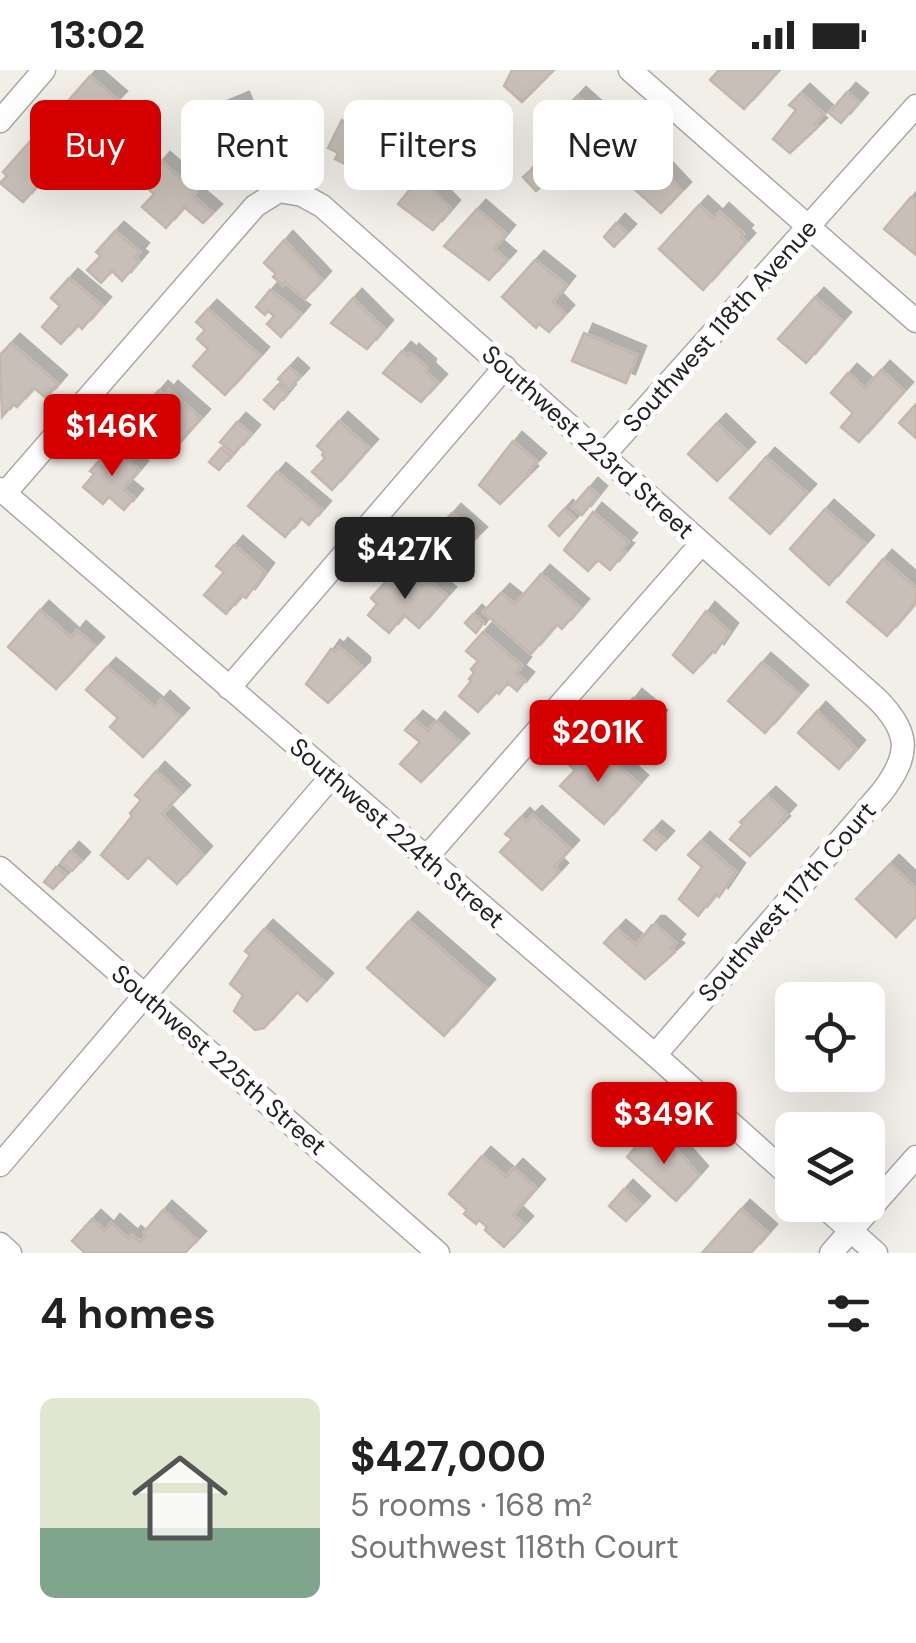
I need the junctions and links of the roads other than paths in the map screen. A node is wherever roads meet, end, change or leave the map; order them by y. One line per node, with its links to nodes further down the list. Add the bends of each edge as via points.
1 (44, 70): 4 (street)
2 (630, 70): 5 (street)
3 (916, 106): 5 (street, Southwest 118th Avenue)
4 (0, 120)
5 (810, 228): 6 (street); 8 (street, Southwest 118th Avenue)
6 (916, 321)
7 (505, 368): 8 (street, Southwest 223rd Street); 9 (street, Southwest 223rd Street, via 312,200 279,191 248,212); 11 (street)
8 (602, 456): 10 (street, Southwest 223rd Street)
9 (2, 491): 11 (street, Southwest 224th Street)
10 (701, 544): 12 (street, Southwest 223rd Street, via 877,699); 14 (street)
11 (229, 688): 13 (street, Southwest 224th Street)
12 (904, 743): 17 (street, Southwest 117th Court, via 882,792)
13 (331, 777): 14 (street, Southwest 224th Street); 16 (street)
14 (426, 859): 17 (street, Southwest 224th Street)
15 (0, 868): 16 (street, Southwest 225th Street)
16 (146, 996): 20 (street); 25 (street, Southwest 225th Street)
17 (655, 1055): 19 (street, Southwest 224th Street)
18 (916, 1157): 22 (street)
19 (775, 1163)
20 (0, 1165)
21 (841, 1222): 22 (street)
22 (851, 1231): 26 (street); 27 (street)
23 (0, 1244): 24 (street)
24 (10, 1253)
25 (438, 1253)
26 (830, 1253)
27 (876, 1253)

